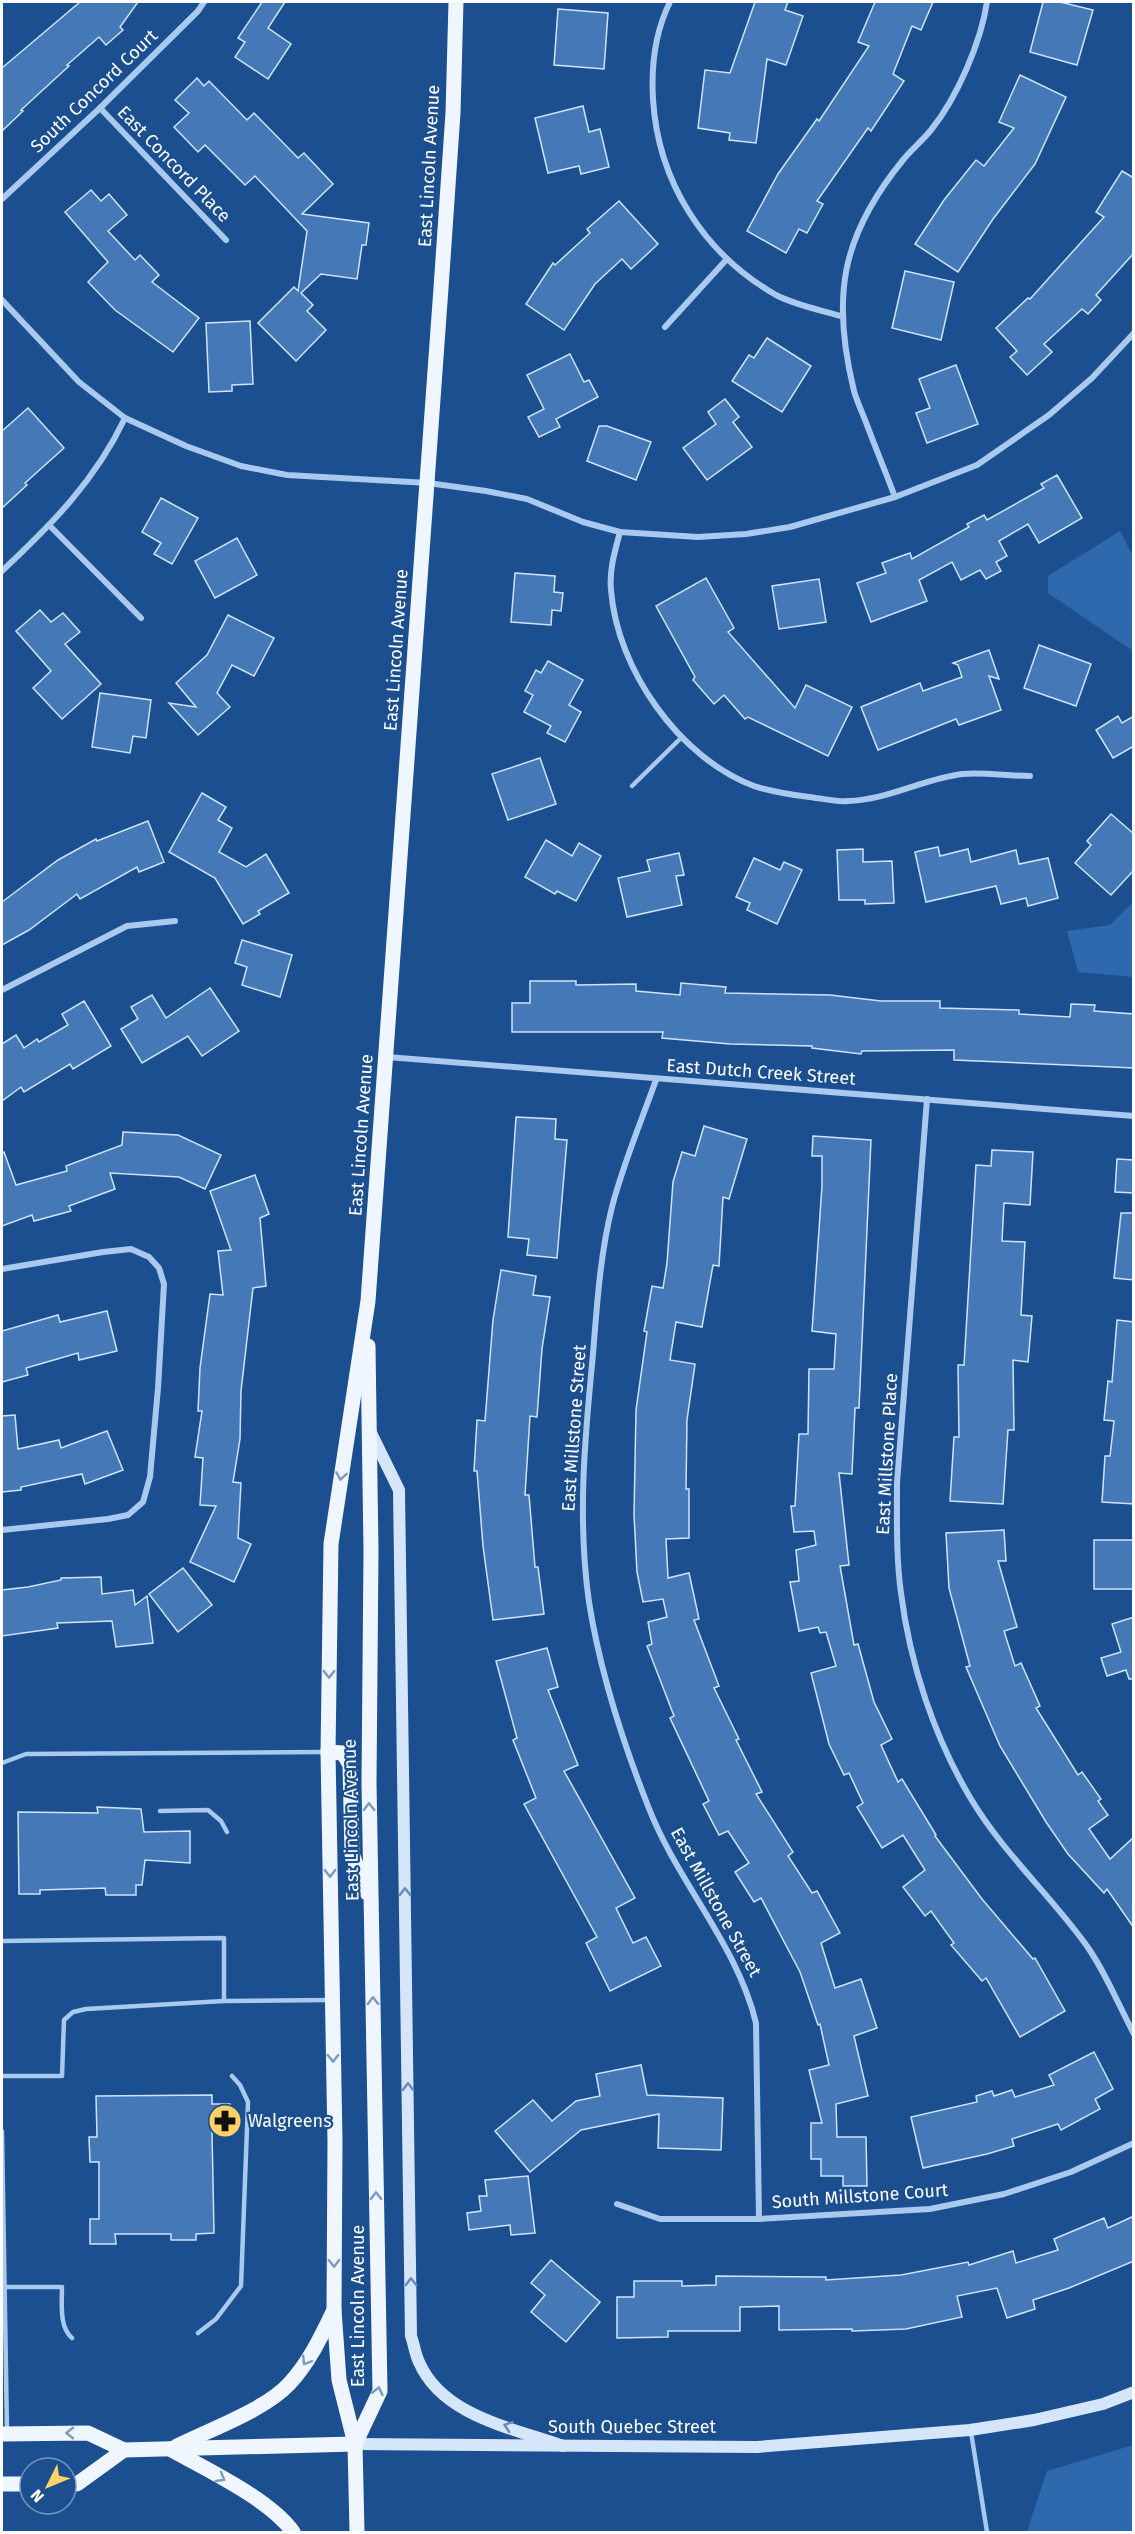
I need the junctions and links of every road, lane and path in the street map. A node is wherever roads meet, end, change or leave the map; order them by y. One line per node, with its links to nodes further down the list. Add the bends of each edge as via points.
1 (204, 2): 5 (street, South Concord Court)
2 (456, 2): 14 (main road, East Lincoln Avenue, via 453,113)
3 (670, 2): 8 (street, via 655,44 652,84 661,151 678,196 700,230)
4 (987, 2): 10 (street, via 985,19 952,97 932,129 877,194 859,231 844,272)
5 (100, 108): 6 (street, South Concord Court); 7 (street, East Concord Place)
6 (2, 199)
7 (226, 240)
8 (727, 259): 10 (street, via 779,296); 11 (street)
9 (2, 300): 13 (street, via 79,382)
10 (841, 316): 15 (street, via 854,392)
11 (665, 327)
12 (1134, 333): 15 (street, via 1092,378 1049,415 977,465)
13 (125, 418): 14 (street, via 241,466 287,475); 16 (street, via 92,476)
14 (428, 483): 17 (street, via 527,500); 25 (main road, East Lincoln Avenue)
15 (895, 497): 17 (street, via 790,527 746,534 698,537)
16 (50, 526): 18 (street); 19 (street)
17 (620, 532): 20 (street, via 612,564 615,619 636,677)
18 (2, 571)
19 (141, 618)
20 (682, 737): 21 (street, via 700,754 754,786 846,801 880,797 963,774); 22 (lane)
21 (1030, 776)
22 (632, 786)
23 (174, 921): 24 (street, via 127,926)
24 (2, 990)
25 (386, 1057): 26 (street, East Dutch Creek Street); 30 (main road, East Lincoln Avenue)
26 (656, 1080): 27 (street, East Dutch Creek Street); 47 (street, East Millstone Street, via 613,1204 603,1248 584,1446 583,1525 589,1601 605,1679 649,1810 675,1864 739,1972 750,1999 756,2023)
27 (927, 1099): 28 (street, East Dutch Creek Street); 41 (street, East Millstone Place, via 897,1484 901,1593 912,1650 925,1699 971,1799 1086,1944)
28 (1134, 1116)
29 (2, 1269): 32 (street, via 131,1249 159,1268 164,1284 150,1477 143,1502 128,1515 108,1519)
30 (368, 1301): 31 (main road, East Lincoln Avenue); 33 (main road, East Lincoln Avenue, one-way to 33, via 331,1544)
31 (369, 1429): 37 (main road, East Lincoln Avenue, one-way to 31); 58 (main road, one-way to 31, via 477,2416 454,2403 426,2377 411,2336 399,1490)
32 (2, 1530)
33 (328, 1752): 34 (lane, via 26,1754); 37 (main road, via 343,1753 350,1765 352,1854); 39 (main road, East Lincoln Avenue, one-way to 39)
34 (2, 1763)
35 (160, 1811): 36 (lane, via 208,1810)
36 (226, 1833)
37 (371, 1903): 57 (main road, East Lincoln Avenue, one-way to 37, via 380,2391)
38 (2, 1941): 40 (lane, via 224,1938)
39 (332, 2000): 40 (lane); 50 (main road, East Lincoln Avenue, one-way to 50)
40 (224, 2001): 42 (lane, via 73,2012 64,2020 62,2076)
41 (1134, 2034)
42 (2, 2076)
43 (232, 2076): 51 (lane, via 248,2102 241,2286 216,2319)
44 (2, 2131): 48 (lane)
45 (1134, 2143): 47 (street, South Millstone Court, via 1071,2172 993,2196 930,2209)
46 (617, 2205): 47 (street, South Millstone Court, via 660,2219)
47 (759, 2219)
48 (3, 2247): 49 (lane)
49 (4, 2288): 52 (lane, via 62,2287 63,2318 66,2333); 53 (lane)
50 (334, 2310): 57 (main road, East Lincoln Avenue, via 339,2380); 59 (main road, one-way to 59, via 304,2367 288,2386 252,2409)
51 (198, 2333)
52 (72, 2338)
53 (4, 2345): 56 (lane)
54 (1134, 2392): 55 (main road, South Quebec Street, via 1034,2420)
55 (970, 2430): 58 (main road, South Quebec Street, via 757,2447); 66 (lane)
56 (4, 2434): 60 (main road, South Quebec Street, one-way to 56, via 88,2433)
57 (355, 2444): 58 (main road, South Quebec Street); 59 (main road, South Quebec Street); 65 (main road)
58 (563, 2446)
59 (170, 2449): 60 (main road, South Quebec Street); 64 (main road, one-way to 64, via 237,2488)
60 (124, 2450): 61 (main road)
61 (78, 2483)
62 (2, 2484): 63 (main road)
63 (18, 2484)
64 (293, 2532)
65 (357, 2532)
66 (987, 2532)

